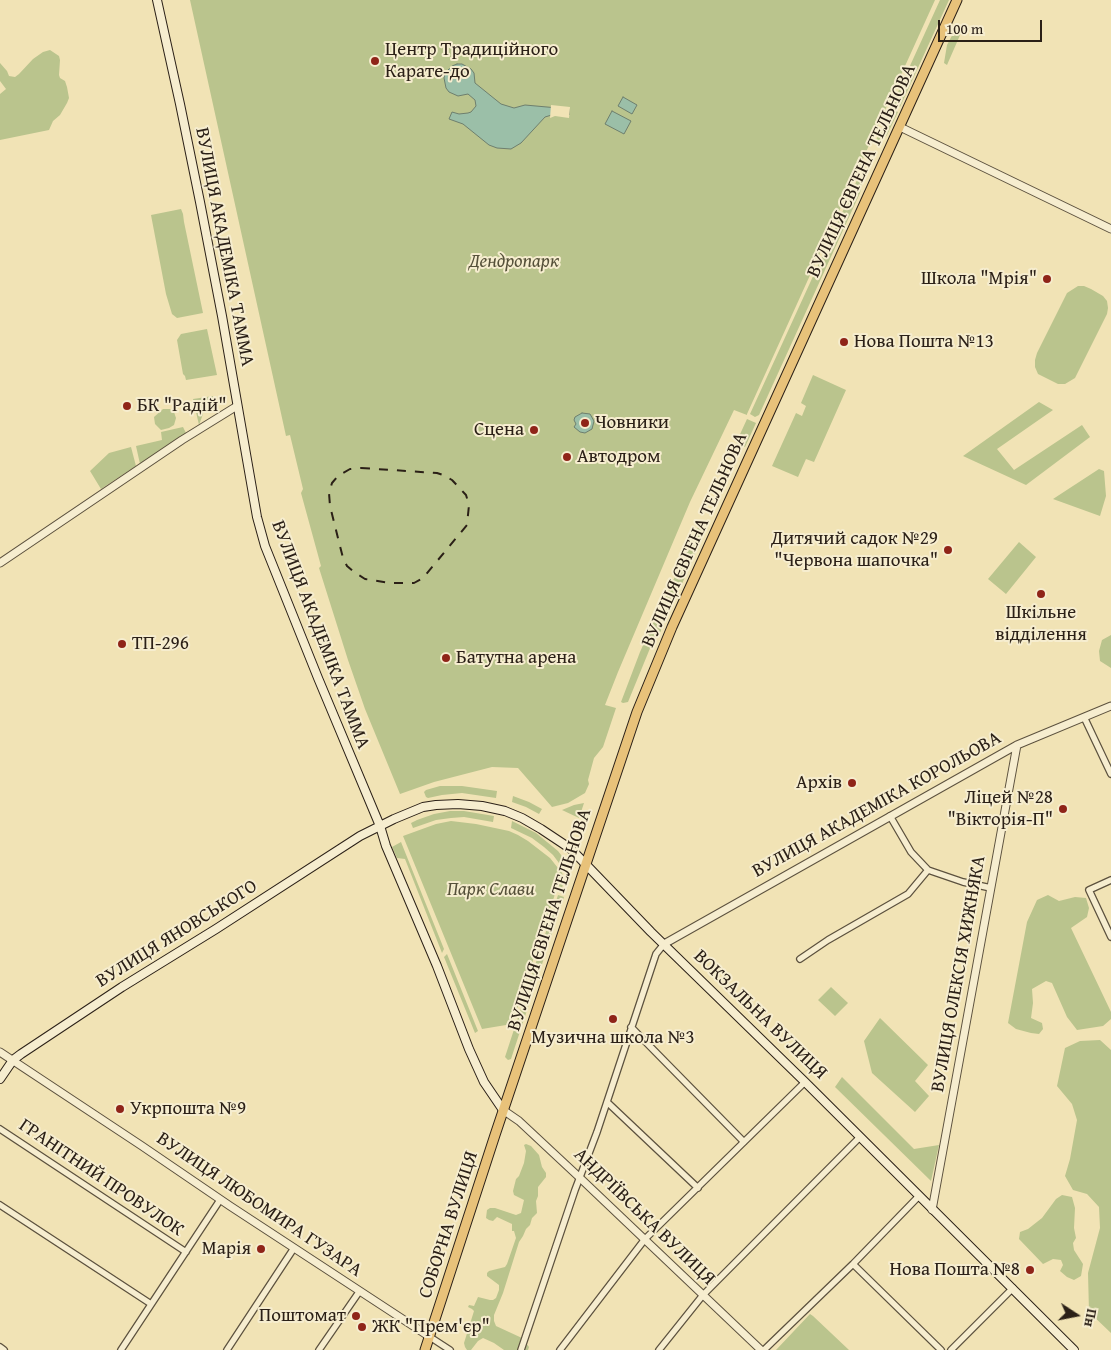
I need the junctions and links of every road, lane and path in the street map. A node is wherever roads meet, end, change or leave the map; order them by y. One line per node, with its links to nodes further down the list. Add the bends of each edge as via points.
1 (157, 0): 5 (main road, ВУЛИЦЯ АКАДЕМІКА ТАММА, via 200,202)
2 (958, 0): 3 (main road, ВУЛИЦЯ ЄВГЕНА ТЕЛЬНОВА)
3 (900, 128): 4 (street); 13 (main road, ВУЛИЦЯ ЄВГЕНА ТЕЛЬНОВА, via 672,627 637,712)
4 (1111, 229)
5 (237, 406): 6 (street); 12 (main road, ВУЛИЦЯ АКАДЕМІКА ТАММА, via 256,517 265,546)
6 (0, 563)
7 (1111, 706): 8 (street, ВУЛИЦЯ АКАДЕМІКА КОРОЛЬОВА)
8 (1084, 717): 9 (street, ВУЛИЦЯ АКАДЕМІКА КОРОЛЬОВА); 10 (street)
9 (1017, 745): 11 (street, ВУЛИЦЯ АКАДЕМІКА КОРОЛЬОВА); 16 (street, ВУЛИЦЯ ОЛЕКСІЯ ХИЖНЯКА)
10 (1111, 774)
11 (890, 816): 14 (street, via 911,852); 18 (street, ВУЛИЦЯ АКАДЕМІКА КОРОЛЬОВА)
12 (380, 826): 13 (main road, ВОКЗАЛЬНА ВУЛИЦЯ, via 424,807 482,806 505,811 541,828 571,849); 22 (main road, ВУЛИЦЯ ЯНОВСЬКОГО, via 122,987); 26 (main road, ВУЛИЦЯ АКАДЕМІКА ТАММА, via 469,1048 484,1082)
13 (586, 865): 18 (main road, ВОКЗАЛЬНА ВУЛИЦЯ); 26 (main road, ВУЛИЦЯ ЄВГЕНА ТЕЛЬНОВА)
14 (928, 870): 16 (street); 19 (street, via 908,894)
15 (1111, 880): 17 (street, via 1090,890)
16 (991, 888): 35 (street, ВУЛИЦЯ ОЛЕКСІЯ ХИЖНЯКА)
17 (1111, 937)
18 (664, 944): 20 (street, via 656,954); 24 (main road, ВОКЗАЛЬНА ВУЛИЦЯ)
19 (800, 959)
20 (631, 1027): 25 (street); 29 (street)
21 (0, 1052): 22 (street, ВУЛИЦЯ ЛЮБОМИРА ГУЗАРА)
22 (13, 1060): 23 (main road, ВУЛИЦЯ ЯНОВСЬКОГО); 33 (street, ВУЛИЦЯ ЛЮБОМИРА ГУЗАРА)
23 (0, 1079)
24 (805, 1082): 28 (main road, ВОКЗАЛЬНА ВУЛИЦЯ); 29 (street)
25 (607, 1102): 30 (street); 31 (street)
26 (504, 1110): 30 (street, АНДРІЇВСЬКА ВУЛИЦЯ); 44 (main road, СОБОРНА ВУЛИЦЯ)
27 (0, 1128): 38 (street, ГРАНІТНИЙ ПРОВУЛОК)
28 (860, 1137): 32 (main road, ВОКЗАЛЬНА ВУЛИЦЯ); 42 (street)
29 (744, 1142): 31 (street)
30 (580, 1177): 36 (street, АНДРІЇВСЬКА ВУЛИЦЯ); 52 (street)
31 (698, 1188): 36 (street)
32 (919, 1196): 35 (main road, ВОКЗАЛЬНА ВУЛИЦЯ); 39 (street)
33 (220, 1200): 37 (street, ВУЛИЦЯ ЛЮБОМИРА ГУЗАРА); 38 (street)
34 (0, 1205): 43 (street)
35 (932, 1210): 40 (main road, ВОКЗАЛЬНА ВУЛИЦЯ)
36 (646, 1239): 42 (street, АНДРІЇВСЬКА ВУЛИЦЯ); 53 (street)
37 (294, 1248): 41 (street, ВУЛИЦЯ ЛЮБОМИРА ГУЗАРА); 48 (street)
38 (186, 1252): 43 (street)
39 (853, 1264): 55 (street); 56 (street)
40 (1013, 1288): 57 (street); 58 (main road, ВОКЗАЛЬНА ВУЛИЦЯ)
41 (359, 1292): 44 (street, ВУЛИЦЯ ЛЮБОМИРА ГУЗАРА); 49 (street)
42 (703, 1295): 54 (street); 55 (street, АНДРІЇВСЬКА ВУЛИЦЯ)
43 (151, 1304): 47 (street)
44 (430, 1337): 50 (main road, СОБОРНА ВУЛИЦЯ); 51 (street, ВУЛИЦЯ ЛЮБОМИРА ГУЗАРА)
45 (0, 1347): 46 (street)
46 (4, 1350)
47 (121, 1350)
48 (227, 1350)
49 (320, 1350)
50 (425, 1350)
51 (450, 1350)
52 (521, 1350)
53 (560, 1350)
54 (659, 1350)
55 (762, 1350)
56 (941, 1350)
57 (951, 1350)
58 (1074, 1350)

